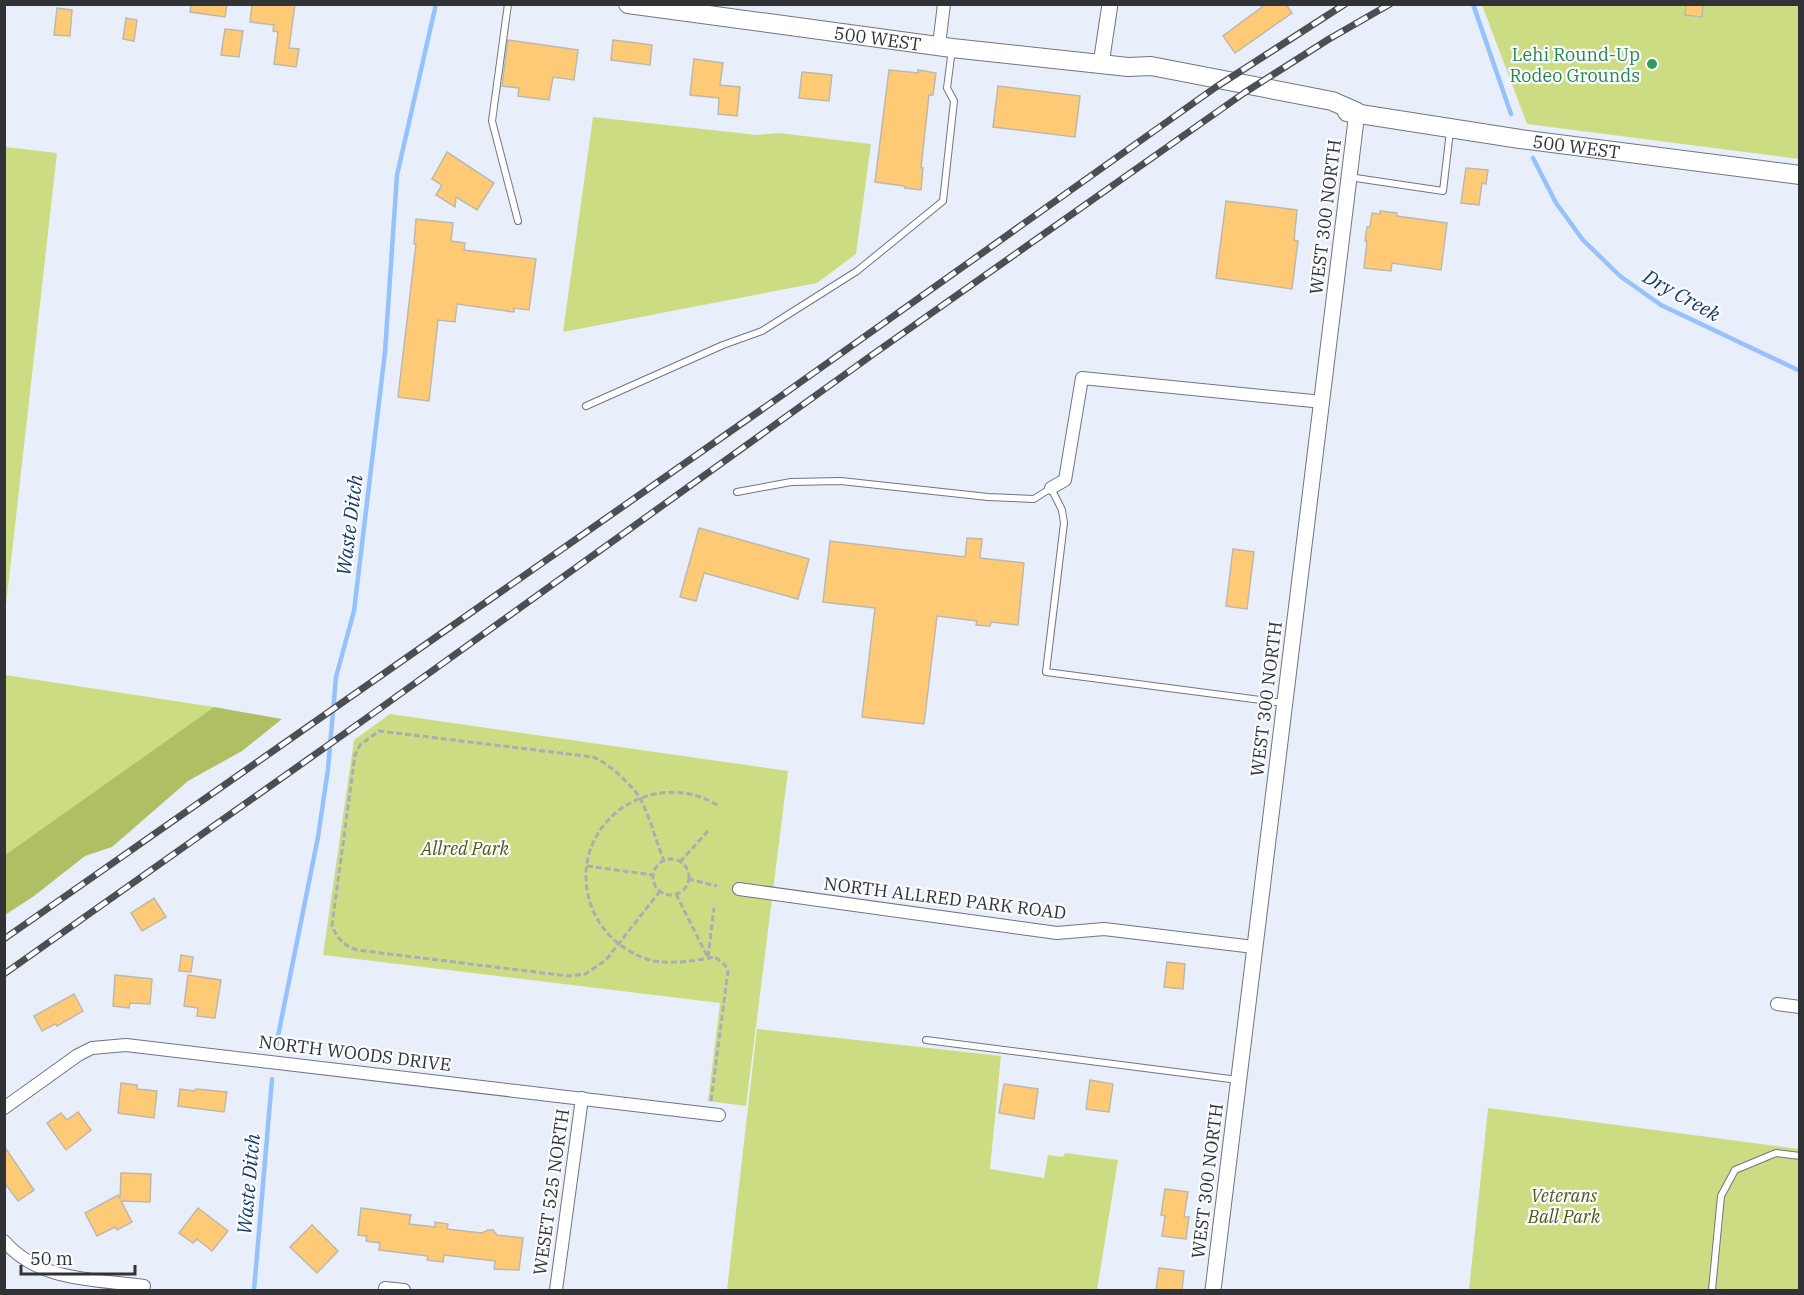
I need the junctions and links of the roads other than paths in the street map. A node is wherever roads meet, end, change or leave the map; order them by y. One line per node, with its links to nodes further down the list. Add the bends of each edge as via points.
1 (508, 4): 12 (lane, via 492,121)
2 (628, 4): 5 (main road, 500 WEST)
3 (944, 4): 6 (street)
4 (1110, 4): 7 (street)
5 (726, 10): 6 (main road, 500 WEST)
6 (945, 47): 7 (main road, 500 WEST); 14 (lane, via 947,88 954,101 943,201 857,271 762,331)
7 (1101, 64): 8 (main road, 500 WEST, via 1330,111)
8 (1357, 112): 9 (main road, 500 WEST); 11 (street, WEST 300 NORTH)
9 (1451, 127): 10 (main road, 500 WEST, via 1520,140); 11 (lane, via 1443,191)
10 (1800, 175)
11 (1349, 177): 13 (street, WEST 300 NORTH)
12 (518, 221)
13 (1323, 402): 15 (street, via 1082,378 1065,480); 17 (street, WEST 300 NORTH)
14 (586, 406)
15 (1051, 488): 16 (lane, via 1034,499 841,481 791,482); 17 (lane, via 1064,523 1046,672)
16 (737, 492)
17 (1285, 703): 19 (street, WEST 300 NORTH)
18 (739, 889): 19 (street, NORTH ALLRED PARK ROAD, via 1057,933 1104,929)
19 (1254, 947): 23 (street, WEST 300 NORTH)
20 (1777, 1004): 21 (street)
21 (1800, 1007)
22 (926, 1040): 23 (lane)
23 (1238, 1080): 33 (street, WEST 300 NORTH)
24 (582, 1098): 25 (street, NORTH WOODS DRIVE, via 126,1045 92,1048 78,1055); 26 (street, NORTH WOODS DRIVE); 32 (street, WESET 525 NORTH)
25 (4, 1108)
26 (719, 1115)
27 (1800, 1156): 34 (lane, via 1776,1153 1735,1170 1721,1196)
28 (4, 1241): 29 (street, via 15,1253 43,1270)
29 (144, 1286)
30 (385, 1289): 31 (street)
31 (404, 1290)
32 (556, 1290)
33 (1213, 1290)
34 (1712, 1290)

